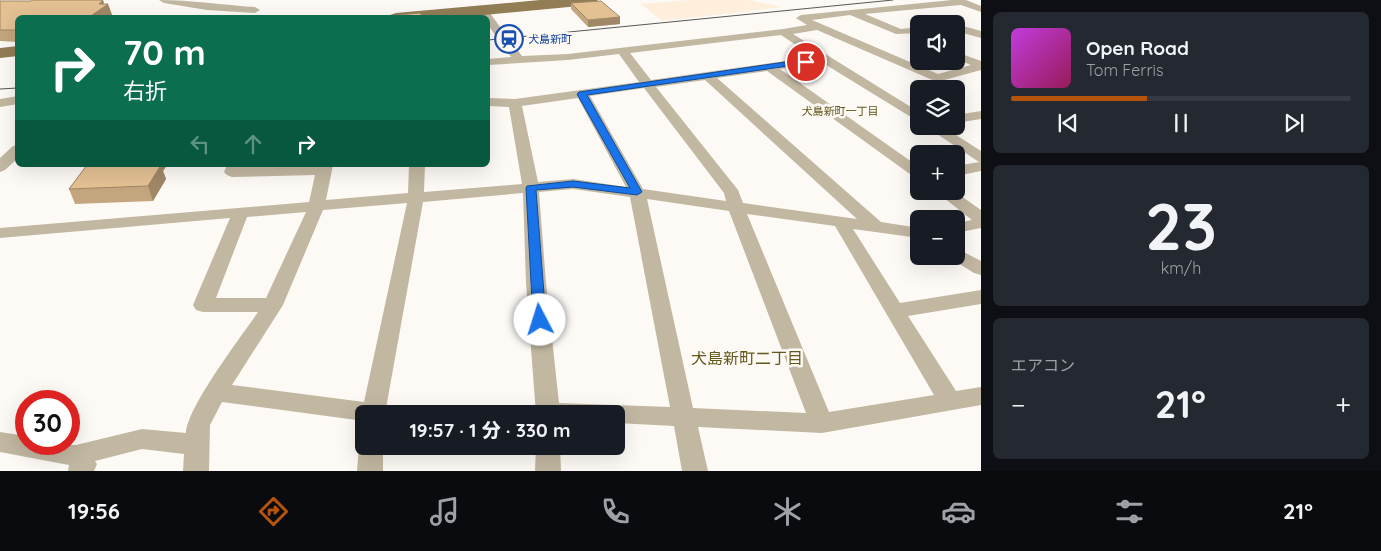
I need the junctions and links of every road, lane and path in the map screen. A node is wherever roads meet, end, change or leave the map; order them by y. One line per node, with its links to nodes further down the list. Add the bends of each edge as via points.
1 (164, 0): 7 (street)
2 (263, 0): 7 (street)
3 (590, 0): 5 (main road)
4 (981, 8): 6 (street, via 962,2)
5 (482, 10): 8 (main road); 9 (street)
6 (851, 12): 13 (street, via 800,18); 17 (street)
7 (252, 14)
8 (428, 15)
9 (486, 15)
10 (490, 21): 25 (street)
11 (981, 24): 12 (street)
12 (965, 26)
13 (818, 27): 16 (street); 27 (street, via 937,78)
14 (965, 30): 19 (street)
15 (910, 31): 17 (street)
16 (783, 32): 21 (street); 23 (street)
17 (900, 32): 18 (street)
18 (910, 36)
19 (981, 36)
20 (15, 51): 22 (main road)
21 (622, 51): 25 (street); 30 (street)
22 (0, 53)
23 (825, 59): 28 (street); 36 (street)
24 (965, 59): 27 (street)
25 (519, 60): 26 (street)
26 (490, 62)
27 (981, 66)
28 (770, 67): 29 (street); 47 (street)
29 (708, 76): 30 (street); 59 (street)
30 (648, 84): 31 (street); 54 (street, via 732,193)
31 (582, 94): 35 (street); 50 (street)
32 (15, 100): 34 (street)
33 (490, 102): 35 (street)
34 (0, 103)
35 (515, 103): 49 (street)
36 (910, 112)
37 (981, 115): 38 (street)
38 (965, 118)
39 (946, 135): 41 (street)
40 (15, 152): 43 (street)
41 (981, 158)
42 (981, 166): 48 (street)
43 (0, 167)
44 (234, 167): 45 (street, via 232,172)
45 (325, 167): 53 (street)
46 (417, 167): 51 (street)
47 (910, 168)
48 (965, 169)
49 (531, 188): 50 (street, via 573,184); 51 (street); 72 (street)
50 (637, 192): 54 (street); 75 (street)
51 (416, 198): 53 (street); 71 (street)
52 (956, 200): 56 (street)
53 (316, 207): 55 (street); 66 (street)
54 (736, 207): 57 (street); 76 (street)
55 (240, 214): 62 (street); 66 (street, via 203,305)
56 (981, 218)
57 (840, 221): 59 (street); 67 (street)
58 (981, 223): 60 (street)
59 (875, 226): 61 (street)
60 (965, 226)
61 (910, 232)
62 (0, 233)
63 (965, 259): 64 (street)
64 (981, 269)
65 (981, 297): 67 (street)
66 (273, 305): 68 (street)
67 (895, 311): 70 (street)
68 (216, 392): 73 (street); 78 (street, via 198,425)
69 (981, 396): 70 (street)
70 (950, 401): 76 (street)
71 (375, 405)
72 (547, 405)
73 (355, 411)
74 (625, 414): 75 (street)
75 (684, 417): 76 (street); 85 (street)
76 (822, 423)
77 (0, 442): 81 (street)
78 (197, 445): 81 (street, via 142,439); 82 (street)
79 (371, 455): 83 (street)
80 (548, 455): 84 (street)
81 (79, 463)
82 (196, 471)
83 (370, 471)
84 (548, 471)
85 (695, 471)

